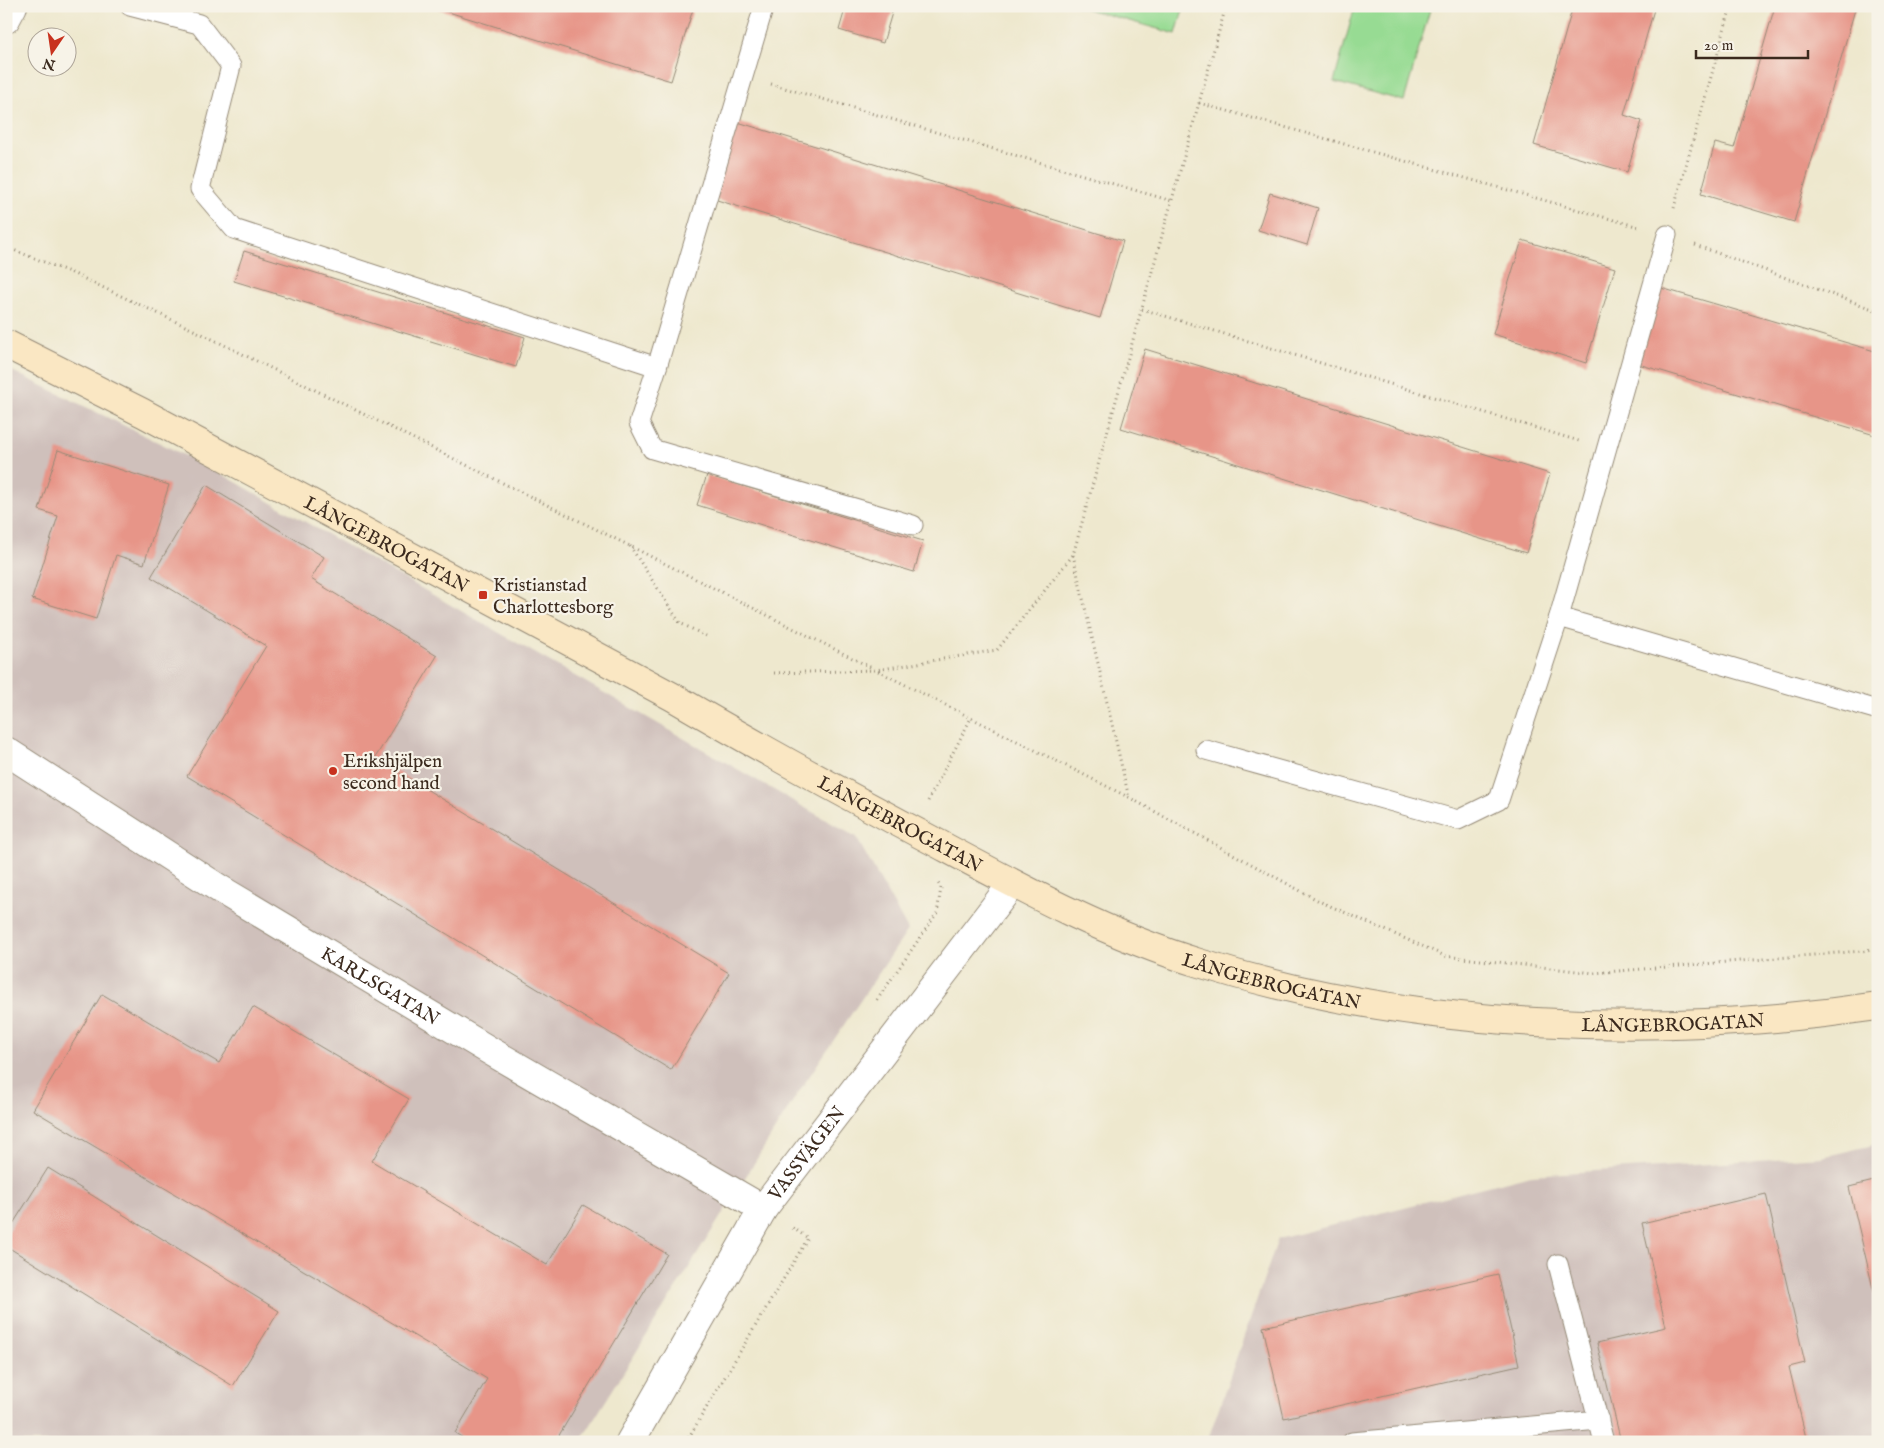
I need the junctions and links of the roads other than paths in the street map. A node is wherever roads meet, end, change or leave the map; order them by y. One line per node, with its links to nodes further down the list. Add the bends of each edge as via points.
1 (13, 6): 4 (street)
2 (130, 6): 7 (lane, via 199,24 231,66 200,189 234,229)
3 (764, 6): 7 (lane)
4 (6, 19)
5 (1667, 235): 9 (lane)
6 (6, 344): 13 (main road, LÅNGEBROGATAN, via 665,692 754,745)
7 (657, 367): 8 (lane, via 639,423 652,449)
8 (913, 525)
9 (1559, 618): 10 (lane); 11 (lane, via 1500,800 1458,820)
10 (1878, 710)
11 (1206, 750)
12 (6, 751): 15 (street, KARLSGATAN, via 220,889)
13 (1012, 884): 14 (main road, LÅNGEBROGATAN, via 1111,931 1197,963 1274,984 1418,1011 1601,1024 1785,1017); 15 (street, VASSVÄGEN)
14 (1878, 1006)
15 (763, 1209): 18 (street, VASSVÄGEN)
16 (1558, 1264): 17 (lane)
17 (1599, 1420): 19 (lane); 20 (lane)
18 (630, 1442)
19 (1352, 1442)
20 (1604, 1442)

